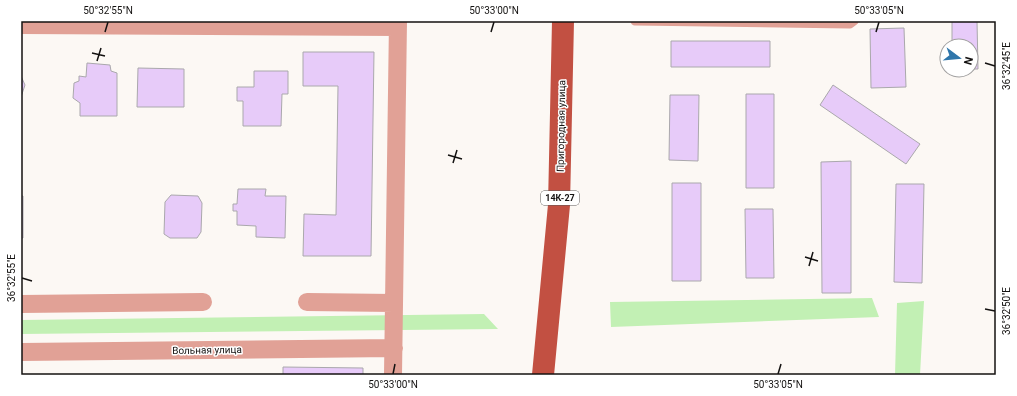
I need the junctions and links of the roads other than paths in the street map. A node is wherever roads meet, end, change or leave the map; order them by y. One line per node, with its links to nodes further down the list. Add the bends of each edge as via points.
1 (563, 21): 13 (main road, Пригородная улица / 14К-27, via 559,205)
2 (635, 21): 3 (lane, via 850,24)
3 (854, 21)
4 (398, 24): 5 (street); 8 (street)
5 (21, 25)
6 (203, 302): 9 (street)
7 (307, 302): 8 (street)
8 (394, 303): 10 (street)
9 (21, 304)
10 (394, 348): 11 (street, Вольная улица); 12 (street)
11 (21, 352)
12 (393, 375)
13 (543, 375)

